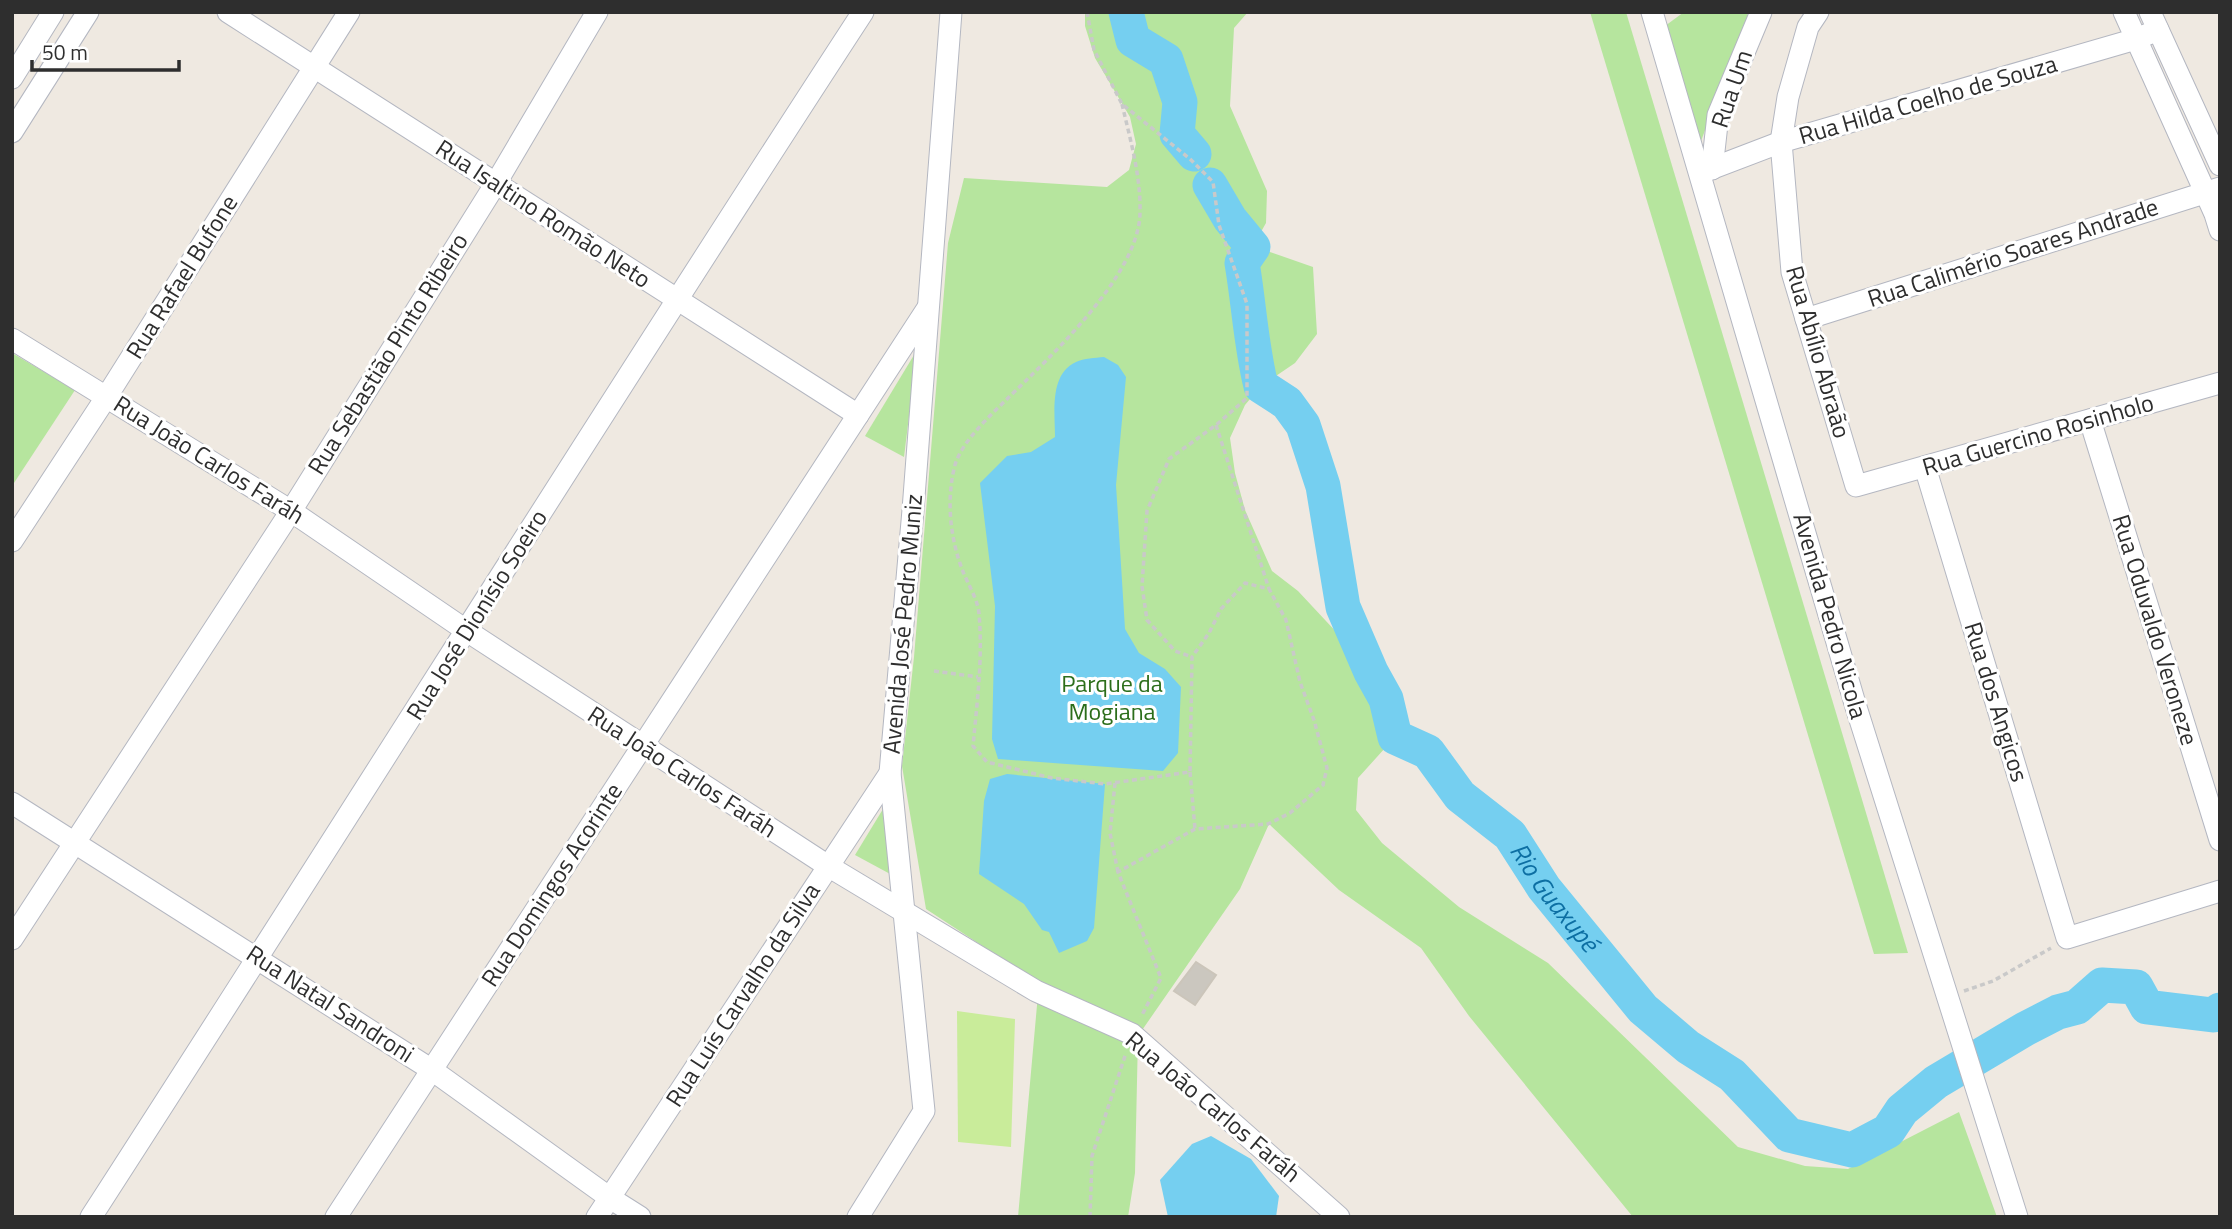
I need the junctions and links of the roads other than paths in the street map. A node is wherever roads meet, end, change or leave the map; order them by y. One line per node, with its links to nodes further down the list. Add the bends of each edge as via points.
1 (53, 12): 15 (street)
2 (88, 12): 16 (street)
3 (228, 12): 14 (street, Rua Isaltino Romão Neto)
4 (349, 12): 14 (street, Rua Rafael Bufone)
5 (597, 12): 21 (street, Rua Sebastião Pinto Ribeiro)
6 (863, 12): 24 (street, Rua José Dionísio Soeiro)
7 (951, 12): 25 (street, Avenida José Pedro Muniz)
8 (1652, 12): 20 (street, Avenida Pedro Nicola)
9 (1761, 12): 20 (street, Rua Um, via 1718,115)
10 (1818, 12): 18 (street, Rua Abílio Abraão, via 1808,27 1788,97)
11 (2124, 12): 13 (street)
12 (2154, 21): 13 (street, Rua Hilda Coelho de Souza); 19 (street)
13 (2136, 39): 18 (street, Rua Hilda Coelho de Souza); 22 (street)
14 (314, 68): 21 (street, Rua Isaltino Romão Neto); 29 (street, Rua Rafael Bufone)
15 (14, 75): 16 (street)
16 (40, 88): 17 (street)
17 (12, 132)
18 (1781, 142): 20 (street, Rua Hilda Coelho de Souza); 26 (street, Rua Abílio Abraão, via 1792,272)
19 (2220, 164)
20 (1706, 171): 55 (street, Avenida Pedro Nicola, via 1852,693)
21 (496, 183): 24 (street, Rua Isaltino Romão Neto); 34 (street, Rua Sebastião Pinto Ribeiro)
22 (2212, 190): 23 (street); 26 (street, Rua Calimério Soares Andrade)
23 (2220, 230)
24 (676, 299): 30 (street, Rua Isaltino Romão Neto); 36 (street, Rua José Dionísio Soeiro)
25 (929, 307): 30 (street, Rua Domingos Acorinte); 38 (street, Avenida José Pedro Muniz)
26 (1806, 319): 33 (street, Rua Abílio Abraão)
27 (12, 339): 29 (street, Rua João Carlos Faráh)
28 (2220, 383): 31 (street, Rua Guercino Rosinholo)
29 (107, 396): 34 (street, Rua João Carlos Faráh); 35 (street, Rua Rafael Bufone)
30 (858, 415): 37 (street, Rua Domingos Acorinte)
31 (2090, 420): 32 (street, Rua Guercino Rosinholo); 40 (street, Rua Oduvaldo Veroneze)
32 (1926, 467): 33 (street, Rua Guercino Rosinholo); 43 (street, Rua dos Angicos, via 2067,938)
33 (1856, 486)
34 (291, 511): 36 (street, Rua João Carlos Faráh); 41 (street, Rua Sebastião Pinto Ribeiro)
35 (12, 541)
36 (467, 631): 37 (street, Rua João Carlos Faráh); 46 (street, Rua José Dionísio Soeiro)
37 (643, 746): 42 (street, Rua João Carlos Faráh); 47 (street, Rua Domingos Acorinte)
38 (890, 773): 42 (street, Rua Luís Carvalho da Silva); 44 (street, Avenida José Pedro Muniz)
39 (12, 803): 41 (street, Rua Natal Sandroni)
40 (2220, 840)
41 (75, 841): 45 (street, Rua Sebastião Pinto Ribeiro); 46 (street, Rua Natal Sandroni)
42 (828, 866): 44 (street, Rua João Carlos Faráh); 48 (street, Rua Luís Carvalho da Silva)
43 (2220, 891)
44 (904, 912): 53 (street, Avenida José Pedro Muniz, via 924,1111); 54 (street, Rua João Carlos Faráh, via 1036,991 1132,1034)
45 (12, 939)
46 (258, 958): 47 (street, Rua Natal Sandroni); 49 (street, Rua José Dionísio Soeiro)
47 (432, 1070): 48 (street, Rua Natal Sandroni); 50 (street, Rua Domingos Acorinte)
48 (610, 1198): 51 (street, Rua Luís Carvalho da Silva); 52 (street, Rua Natal Sandroni)
49 (91, 1217)
50 (337, 1217)
51 (597, 1217)
52 (640, 1217)
53 (858, 1217)
54 (1339, 1217)
55 (2017, 1217)

